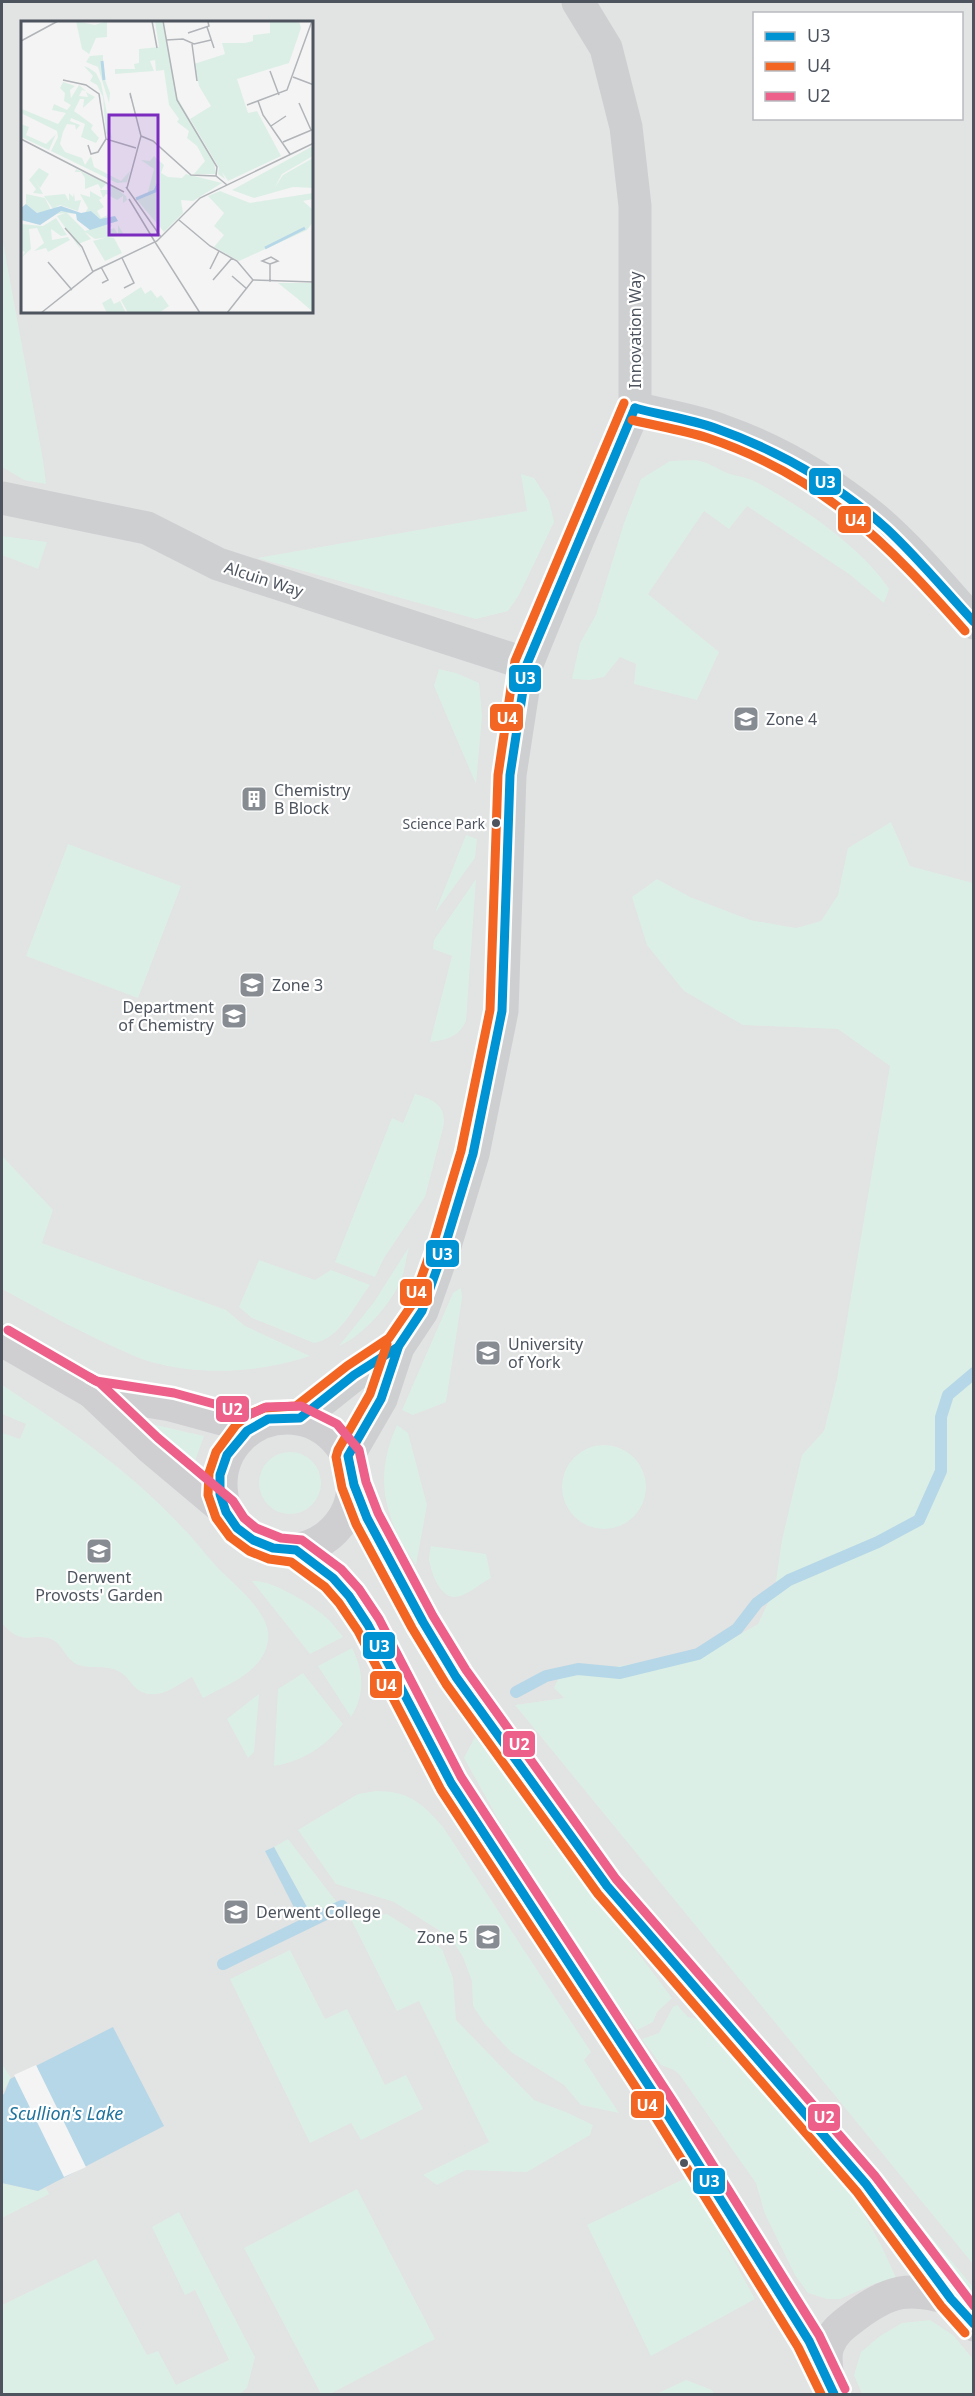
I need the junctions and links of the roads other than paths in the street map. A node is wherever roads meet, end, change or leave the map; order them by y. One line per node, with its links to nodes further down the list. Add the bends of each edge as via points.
1 (578, 2): 2 (street, Innovation Way, via 606,48 626,127 635,206)
2 (635, 408): 4 (street, via 722,430 762,447 839,491 874,518); 5 (street, Innovation Way)
3 (2, 498): 5 (street, Alcuin Way, via 147,528 218,564)
4 (974, 623)
5 (527, 664): 7 (street, Innovation Way, via 510,775 502,1011 473,1154 444,1249 422,1311)
6 (2, 1340): 8 (street)
7 (398, 1347): 9 (street, Innovation Way); 11 (street, Innovation Way)
8 (92, 1392): 10 (street, via 171,1405); 12 (street, via 150,1448)
9 (300, 1418): 10 (street, via 267,1419); 11 (street, via 328,1431)
10 (252, 1426): 12 (street, via 230,1449 220,1478)
11 (351, 1470): 13 (street, via 346,1515 325,1538); 14 (street, via 367,1518 456,1677 607,1886 866,2184)
12 (225, 1510): 13 (street, via 249,1538 279,1550)
13 (296, 1550): 16 (street, via 333,1578 368,1625 451,1783 664,2109 809,2341)
14 (951, 2299): 15 (street); 16 (street, via 926,2291 898,2291 876,2301 834,2332 826,2349)
15 (974, 2325)
16 (831, 2387)

